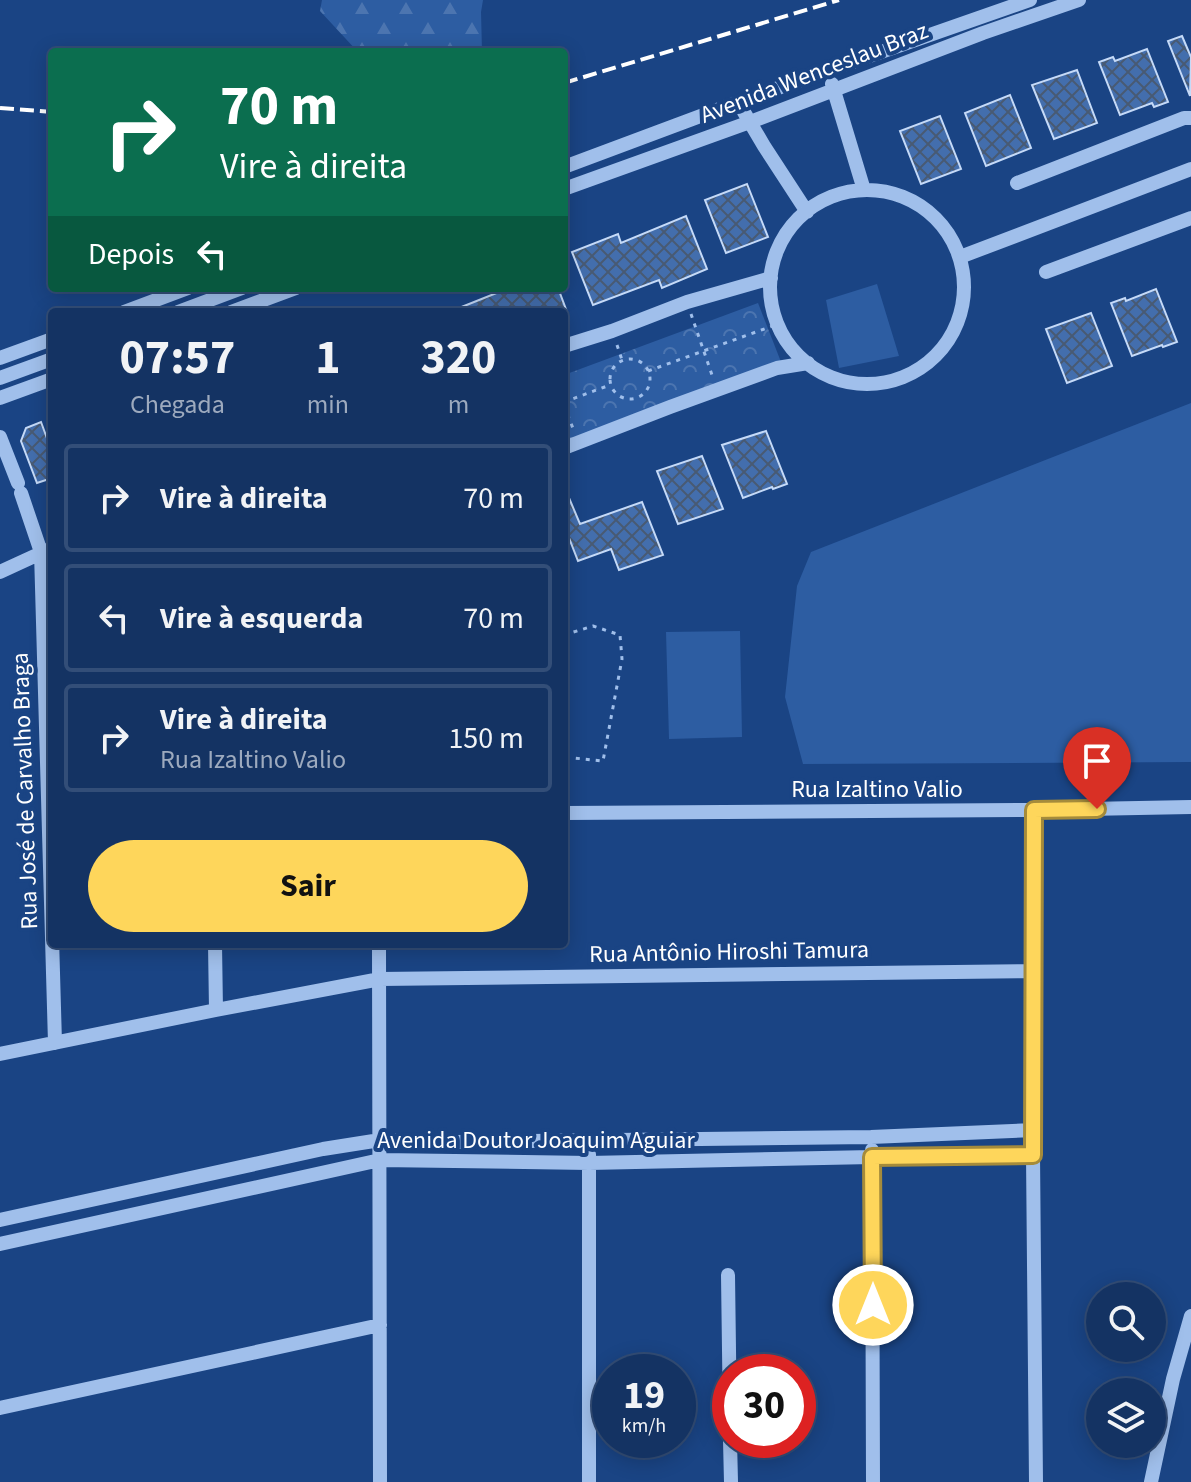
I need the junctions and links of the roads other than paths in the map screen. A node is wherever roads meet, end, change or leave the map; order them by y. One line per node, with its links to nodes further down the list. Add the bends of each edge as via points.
1 (1030, 0): 3 (street, Avenida Wenceslau Braz)
2 (1079, 0): 4 (street, Avenida Wenceslau Braz)
3 (977, 18): 4 (street); 5 (street, Avenida Wenceslau Braz)
4 (983, 33): 6 (street, Avenida Wenceslau Braz)
5 (826, 72): 6 (street); 7 (street, Avenida Wenceslau Braz)
6 (835, 90): 9 (street, Avenida Wenceslau Braz); 14 (street)
7 (738, 102): 9 (street); 10 (street, Avenida Wenceslau Braz)
8 (1191, 118): 12 (street)
9 (750, 122): 13 (street, Avenida Wenceslau Braz); 15 (street)
10 (568, 166)
11 (1191, 169): 17 (street)
12 (1017, 183)
13 (568, 188)
14 (864, 190): 15 (street, via 819,202); 17 (street, via 897,194 924,208 946,230)
15 (807, 212): 19 (street, via 782,240)
16 (1191, 218): 18 (street)
17 (960, 257): 30 (street, via 965,287 960,317 946,345 924,366 896,380 866,384 835,378)
18 (1046, 272)
19 (771, 278): 27 (street); 30 (street, via 778,324)
20 (177, 292): 23 (street)
21 (231, 292): 24 (street)
22 (285, 292): 25 (street)
23 (135, 308)
24 (189, 308)
25 (242, 308)
26 (48, 340): 28 (street)
27 (568, 345)
28 (0, 358)
29 (48, 360): 31 (street)
30 (808, 363): 35 (street, via 777,368)
31 (1, 378)
32 (48, 380): 33 (street)
33 (0, 398)
34 (0, 437): 36 (street, Rua José de Carvalho Braga)
35 (568, 446)
36 (46, 550): 37 (street); 38 (street, Rua José de Carvalho Braga)
37 (0, 572)
38 (48, 660)
39 (1191, 807): 40 (street, Rua Izaltino Valio)
40 (1034, 810): 41 (street, Rua Izaltino Valio); 45 (street)
41 (568, 813)
42 (53, 948): 48 (street, Rua José de Carvalho Braga)
43 (215, 948): 47 (street)
44 (379, 948): 46 (street)
45 (1034, 971): 46 (street, Rua Antônio Hiroshi Tamura); 50 (street)
46 (380, 979): 47 (street, Rua Antônio Hiroshi Tamura); 52 (street)
47 (216, 1010): 48 (street, Rua Antônio Hiroshi Tamura)
48 (55, 1043): 49 (street, Rua Antônio Hiroshi Tamura)
49 (0, 1054)
50 (1033, 1130): 51 (street, Avenida Doutor Joaquim Aguiar); 54 (street)
51 (871, 1137): 53 (street, Avenida Doutor Joaquim Aguiar); 55 (street)
52 (380, 1140): 53 (street, Avenida Doutor Joaquim Aguiar); 56 (street); 58 (street, Avenida Doutor Joaquim Aguiar)
53 (589, 1141): 57 (street)
54 (1033, 1155): 55 (street, Avenida Doutor Joaquim Aguiar); 70 (street)
55 (872, 1157): 57 (street, Avenida Doutor Joaquim Aguiar); 69 (street)
56 (380, 1160): 57 (street, Avenida Doutor Joaquim Aguiar); 59 (street, Avenida Doutor Joaquim Aguiar); 62 (street)
57 (589, 1163): 67 (street)
58 (0, 1220)
59 (0, 1244)
60 (728, 1275): 63 (street)
61 (1191, 1316): 71 (street)
62 (380, 1325): 64 (street); 66 (street)
63 (729, 1354)
64 (0, 1408)
65 (730, 1458): 68 (street)
66 (380, 1482)
67 (589, 1482)
68 (731, 1482)
69 (873, 1482)
70 (1036, 1482)
71 (1151, 1482)

